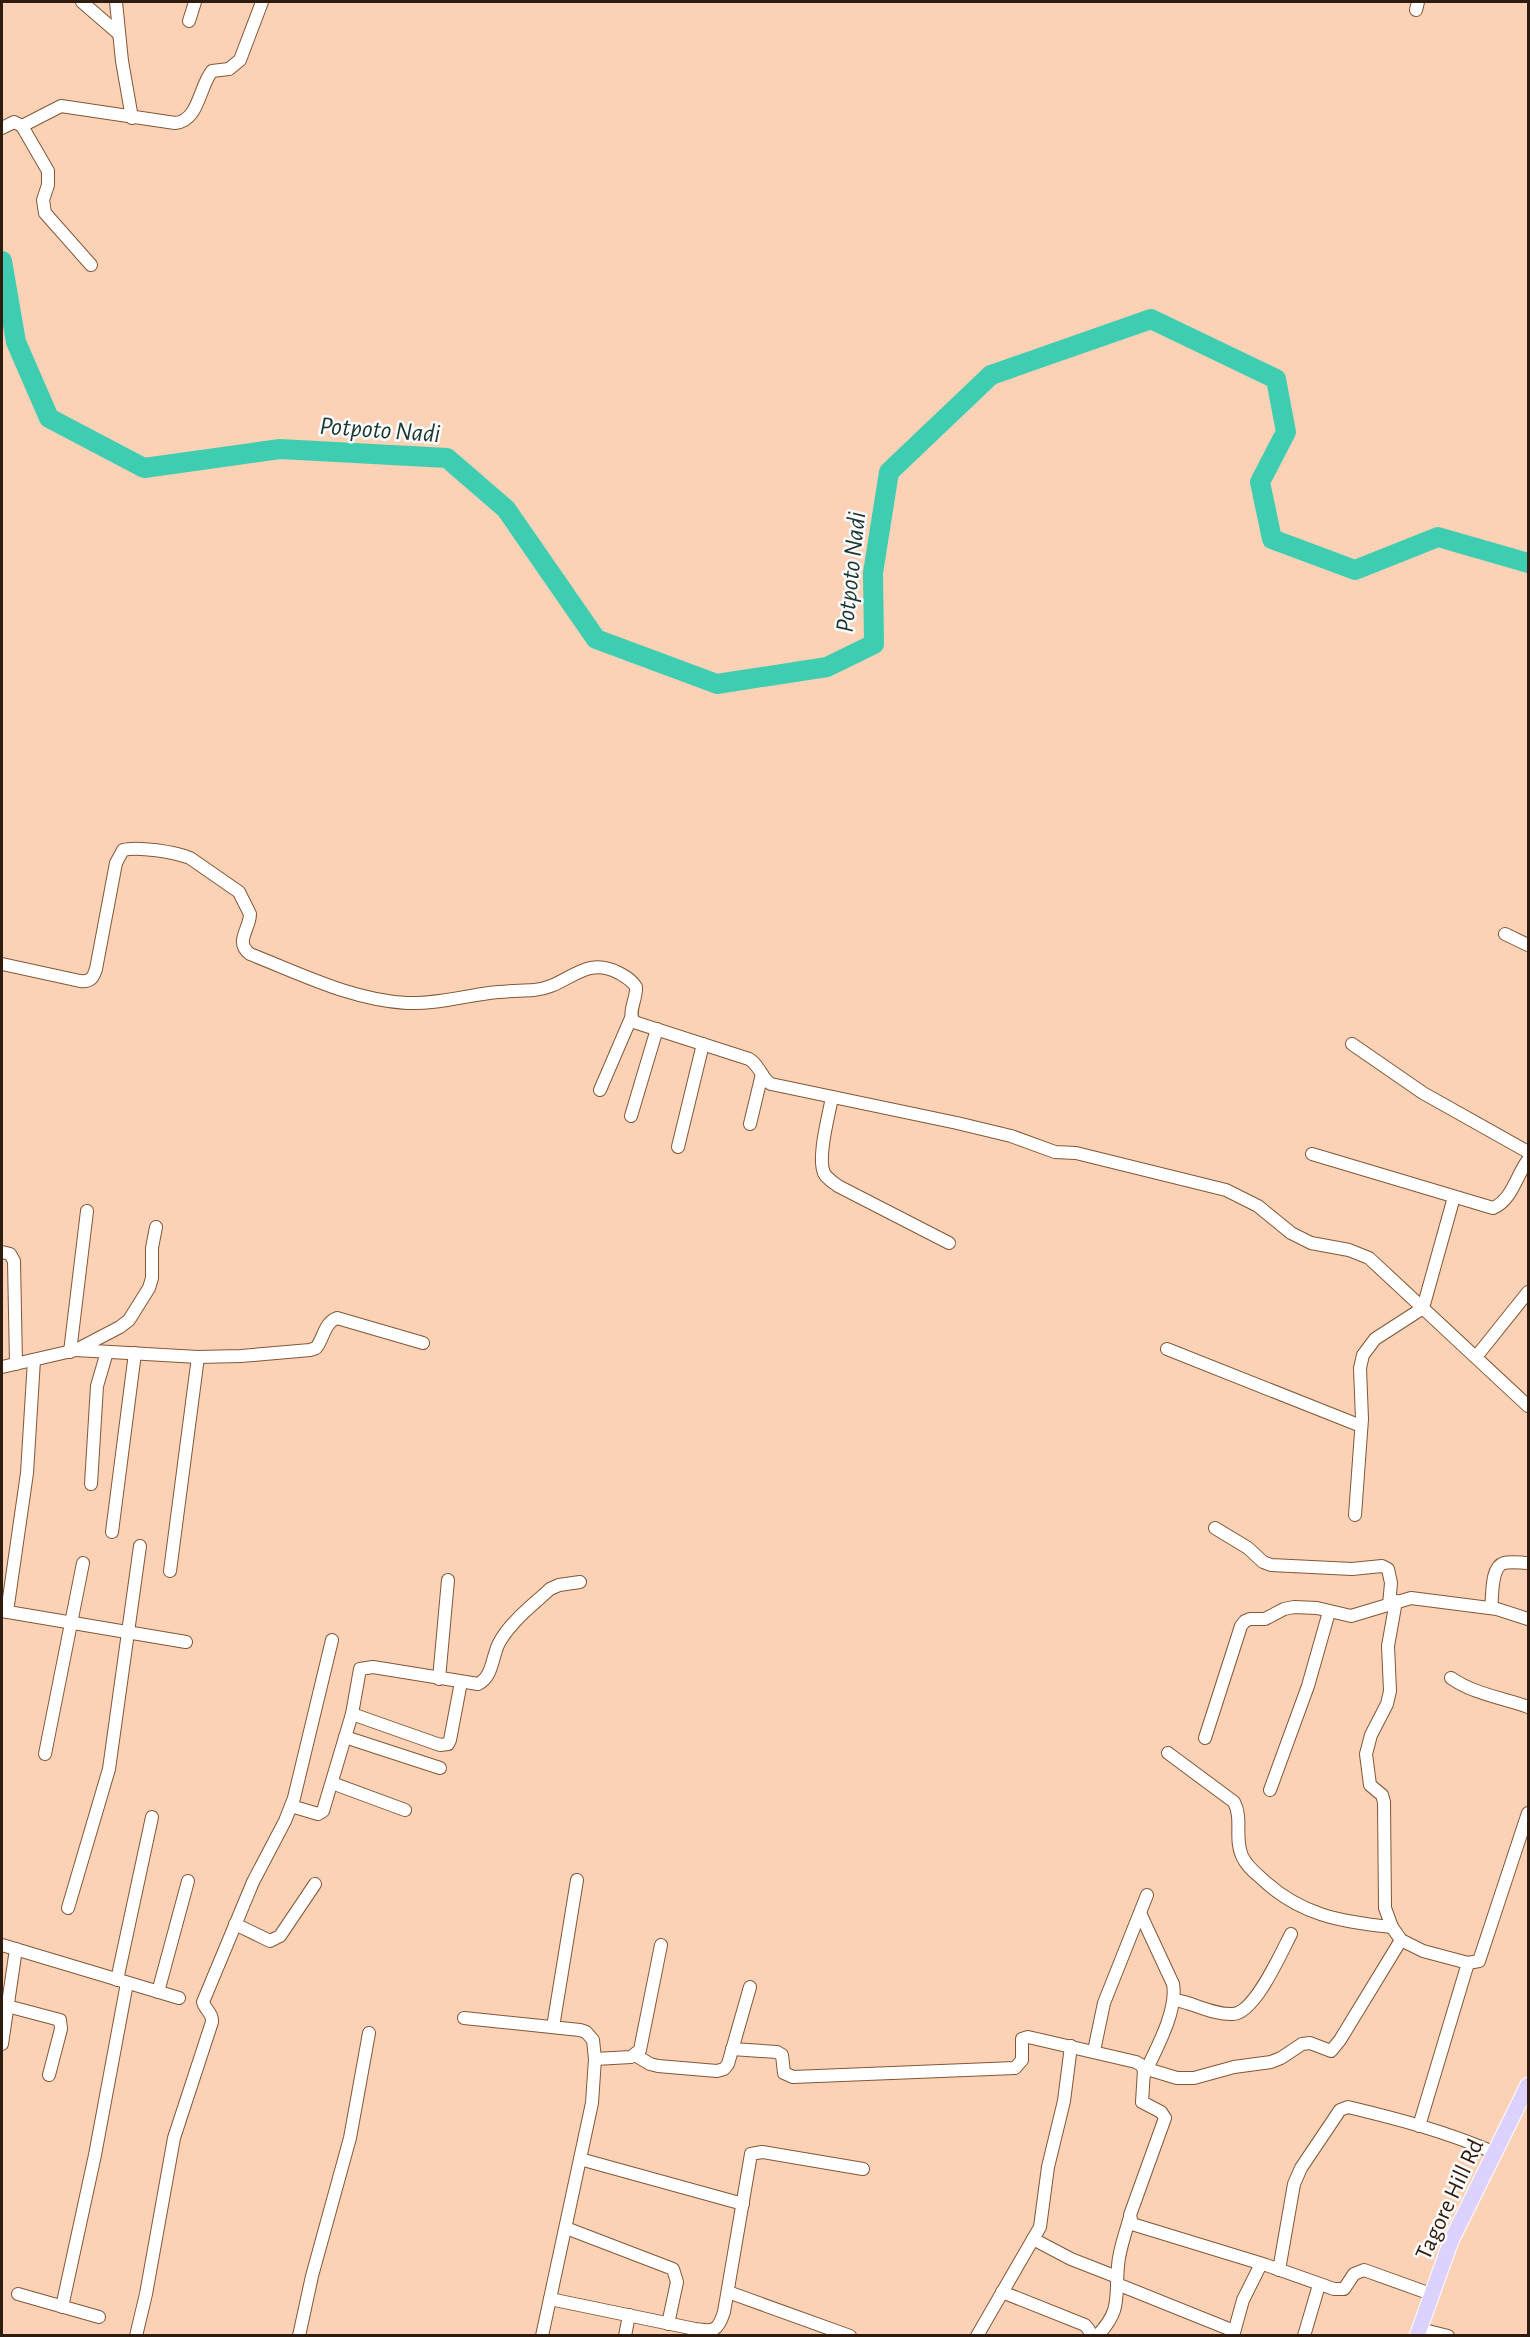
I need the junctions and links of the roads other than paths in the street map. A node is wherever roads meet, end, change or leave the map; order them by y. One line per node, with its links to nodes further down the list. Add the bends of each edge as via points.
1 (82, 2): 6 (street)
2 (116, 2): 6 (street)
3 (195, 2): 5 (street)
4 (261, 2): 7 (street, via 240,60 229,69 212,71 187,120 176,123)
5 (189, 21)
6 (119, 34): 7 (street)
7 (132, 118): 8 (street, via 61,106)
8 (22, 126): 9 (street, via 14,122); 10 (street, via 48,171 45,213)
9 (2, 128)
10 (91, 265)
11 (1505, 934): 12 (street)
12 (1528, 945)
13 (2, 964): 14 (street, via 80,981 93,978 116,864 123,850 136,849 190,858 239,892 250,914 242,942 245,951 361,996 409,1003 438,1002 554,986 586,968 602,966 634,983)
14 (631, 1018): 15 (street); 19 (street)
15 (657, 1029): 16 (street); 21 (street)
16 (703, 1044): 18 (street, via 749,1059); 23 (street)
17 (1352, 1044): 24 (street, via 1423,1093)
18 (762, 1074): 20 (street, via 771,1084); 22 (street)
19 (600, 1090)
20 (832, 1097): 30 (street, via 822,1159 828,1178); 33 (street, via 957,1123 1056,1152 1076,1153 1226,1190 1258,1206 1291,1233 1311,1243 1369,1258)
21 (632, 1116)
22 (750, 1124)
23 (678, 1147)
24 (1528, 1152)
25 (1312, 1154): 27 (street)
26 (1528, 1160): 27 (street, via 1499,1206 1486,1208)
27 (1454, 1197): 33 (street)
28 (87, 1211): 36 (street)
29 (156, 1227): 36 (street, via 152,1278 129,1320)
30 (949, 1243)
31 (2, 1252): 42 (street, via 10,1254 14,1261)
32 (1528, 1292): 40 (street)
33 (1423, 1308): 40 (street); 45 (street, via 1375,1339 1363,1355)
34 (423, 1343): 39 (street, via 337,1318 326,1327 316,1348)
35 (1167, 1349): 45 (street)
36 (73, 1351): 37 (street); 41 (street)
37 (107, 1352): 38 (street); 46 (street, via 97,1386)
38 (135, 1353): 39 (street); 49 (street)
39 (198, 1357): 53 (street)
40 (1476, 1358): 44 (street)
41 (33, 1360): 42 (street); 58 (street, via 27,1473)
42 (16, 1364): 43 (street)
43 (2, 1367)
44 (1528, 1406)
45 (1361, 1426): 47 (street)
46 (91, 1484)
47 (1355, 1515)
48 (1215, 1528): 56 (street, via 1271,1565 1352,1569 1382,1566 1390,1575)
49 (112, 1532)
50 (140, 1546): 62 (street)
51 (83, 1563): 61 (street)
52 (1528, 1563): 57 (street, via 1498,1566)
53 (170, 1571)
54 (448, 1580): 65 (street)
55 (580, 1582): 67 (street, via 550,1588 503,1635 484,1681)
56 (1393, 1603): 57 (street, via 1419,1598); 59 (street, via 1351,1616); 88 (street, via 1387,1654 1390,1691 1366,1754 1370,1785 1384,1802 1385,1908)
57 (1491, 1608): 60 (street)
58 (4, 1611): 61 (street)
59 (1329, 1612): 71 (street, via 1294,1607 1265,1619 1245,1621); 76 (street, via 1308,1686)
60 (1528, 1619)
61 (72, 1622): 62 (street); 73 (street)
62 (127, 1633): 64 (street); 85 (street, via 109,1769)
63 (332, 1640): 77 (street)
64 (186, 1642)
65 (439, 1678): 67 (street); 69 (street, via 364,1667 358,1673)
66 (1451, 1678): 68 (street, via 1464,1687)
67 (461, 1683): 69 (street, via 448,1744 440,1745)
68 (1528, 1707)
69 (352, 1714): 70 (street)
70 (345, 1737): 74 (street); 75 (street)
71 (1205, 1738)
72 (1168, 1753): 88 (street, via 1234,1802 1242,1855 1269,1886 1299,1906 1328,1918)
73 (45, 1754)
74 (440, 1768)
75 (332, 1783): 77 (street, via 321,1813); 78 (street)
76 (1270, 1790)
77 (291, 1806): 87 (street)
78 (405, 1810)
79 (1528, 1813): 94 (street, via 1482,1954 1479,1961)
80 (152, 1817): 95 (street)
81 (577, 1880): 102 (street)
82 (188, 1881): 97 (street)
83 (315, 1884): 87 (street, via 275,1940)
84 (1147, 1895): 86 (street)
85 (68, 1908)
86 (1140, 1913): 99 (street, via 1173,1984); 107 (street, via 1104,2003)
87 (235, 1924): 137 (street, via 203,2002 212,2022 174,2138)
88 (1392, 1928): 90 (street)
89 (1292, 1934): 99 (street, via 1255,1999 1242,2012 1222,2013)
90 (1401, 1940): 94 (street, via 1423,1951); 110 (street, via 1331,2051 1302,2044 1271,2062 1194,2078)
91 (2, 1945): 93 (street)
92 (661, 1945): 108 (street, via 642,2043)
93 (16, 1949): 95 (street); 100 (street)
94 (1468, 1963): 113 (street)
95 (122, 1981): 97 (street); 130 (street, via 95,2155)
96 (750, 1987): 106 (street)
97 (158, 1992): 98 (street)
98 (179, 1998)
99 (1174, 2000): 110 (street)
100 (8, 2006): 104 (street); 111 (street, via 60,2020)
101 (464, 2018): 102 (street)
102 (553, 2027): 109 (street, via 580,2030 590,2036)
103 (369, 2033): 138 (street, via 350,2138)
104 (2, 2044)
105 (1071, 2046): 106 (street, via 1022,2039 1022,2060 1015,2068 794,2077 784,2073 782,2055 777,2052); 107 (street); 120 (street, via 1065,2101 1048,2167 1040,2227)
106 (732, 2049): 108 (street, via 728,2064 717,2071 658,2066)
107 (1094, 2051): 110 (street, via 1136,2062)
108 (635, 2055): 109 (street)
109 (596, 2059): 115 (street, via 592,2103)
110 (1146, 2073): 118 (street, via 1142,2102 1164,2114 1165,2123)
111 (49, 2075)
112 (1528, 2085): 114 (main road, Tagore Hill Rd)
113 (1419, 2126): 114 (street); 122 (street, via 1348,2107 1340,2110 1294,2184)
114 (1495, 2153): 128 (main road, Tagore Hill Rd, via 1462,2216)
115 (580, 2159): 117 (street); 119 (street)
116 (863, 2169): 117 (street, via 751,2154)
117 (743, 2204): 125 (street)
118 (1129, 2220): 121 (street, via 1144,2230); 123 (street)
119 (566, 2228): 129 (street); 133 (street, via 673,2269 677,2282)
120 (1033, 2239): 123 (street); 126 (street)
121 (1261, 2264): 122 (street); 136 (street, via 1243,2300)
122 (1279, 2270): 124 (street)
123 (1117, 2280): 136 (street); 144 (street, via 1113,2317)
124 (1319, 2284): 128 (street, via 1344,2289 1354,2274 1364,2270); 145 (street)
125 (728, 2292): 135 (street, via 721,2322); 141 (street)
126 (1002, 2292): 142 (street); 143 (street, via 1085,2325)
127 (18, 2294): 130 (street)
128 (1431, 2294): 134 (main road, Tagore Hill Rd)
129 (550, 2299): 131 (street); 139 (street)
130 (62, 2307): 132 (street)
131 (629, 2315): 133 (street); 140 (street)
132 (99, 2317)
133 (668, 2324): 135 (street)
134 (1418, 2332): 146 (street)
135 (707, 2333)
136 (1233, 2333)
137 (136, 2336)
138 (299, 2336)
139 (542, 2336)
140 (625, 2336)
141 (850, 2336)
142 (976, 2336)
143 (1091, 2336)
144 (1097, 2336)
145 (1304, 2336)
146 (1448, 2336)

